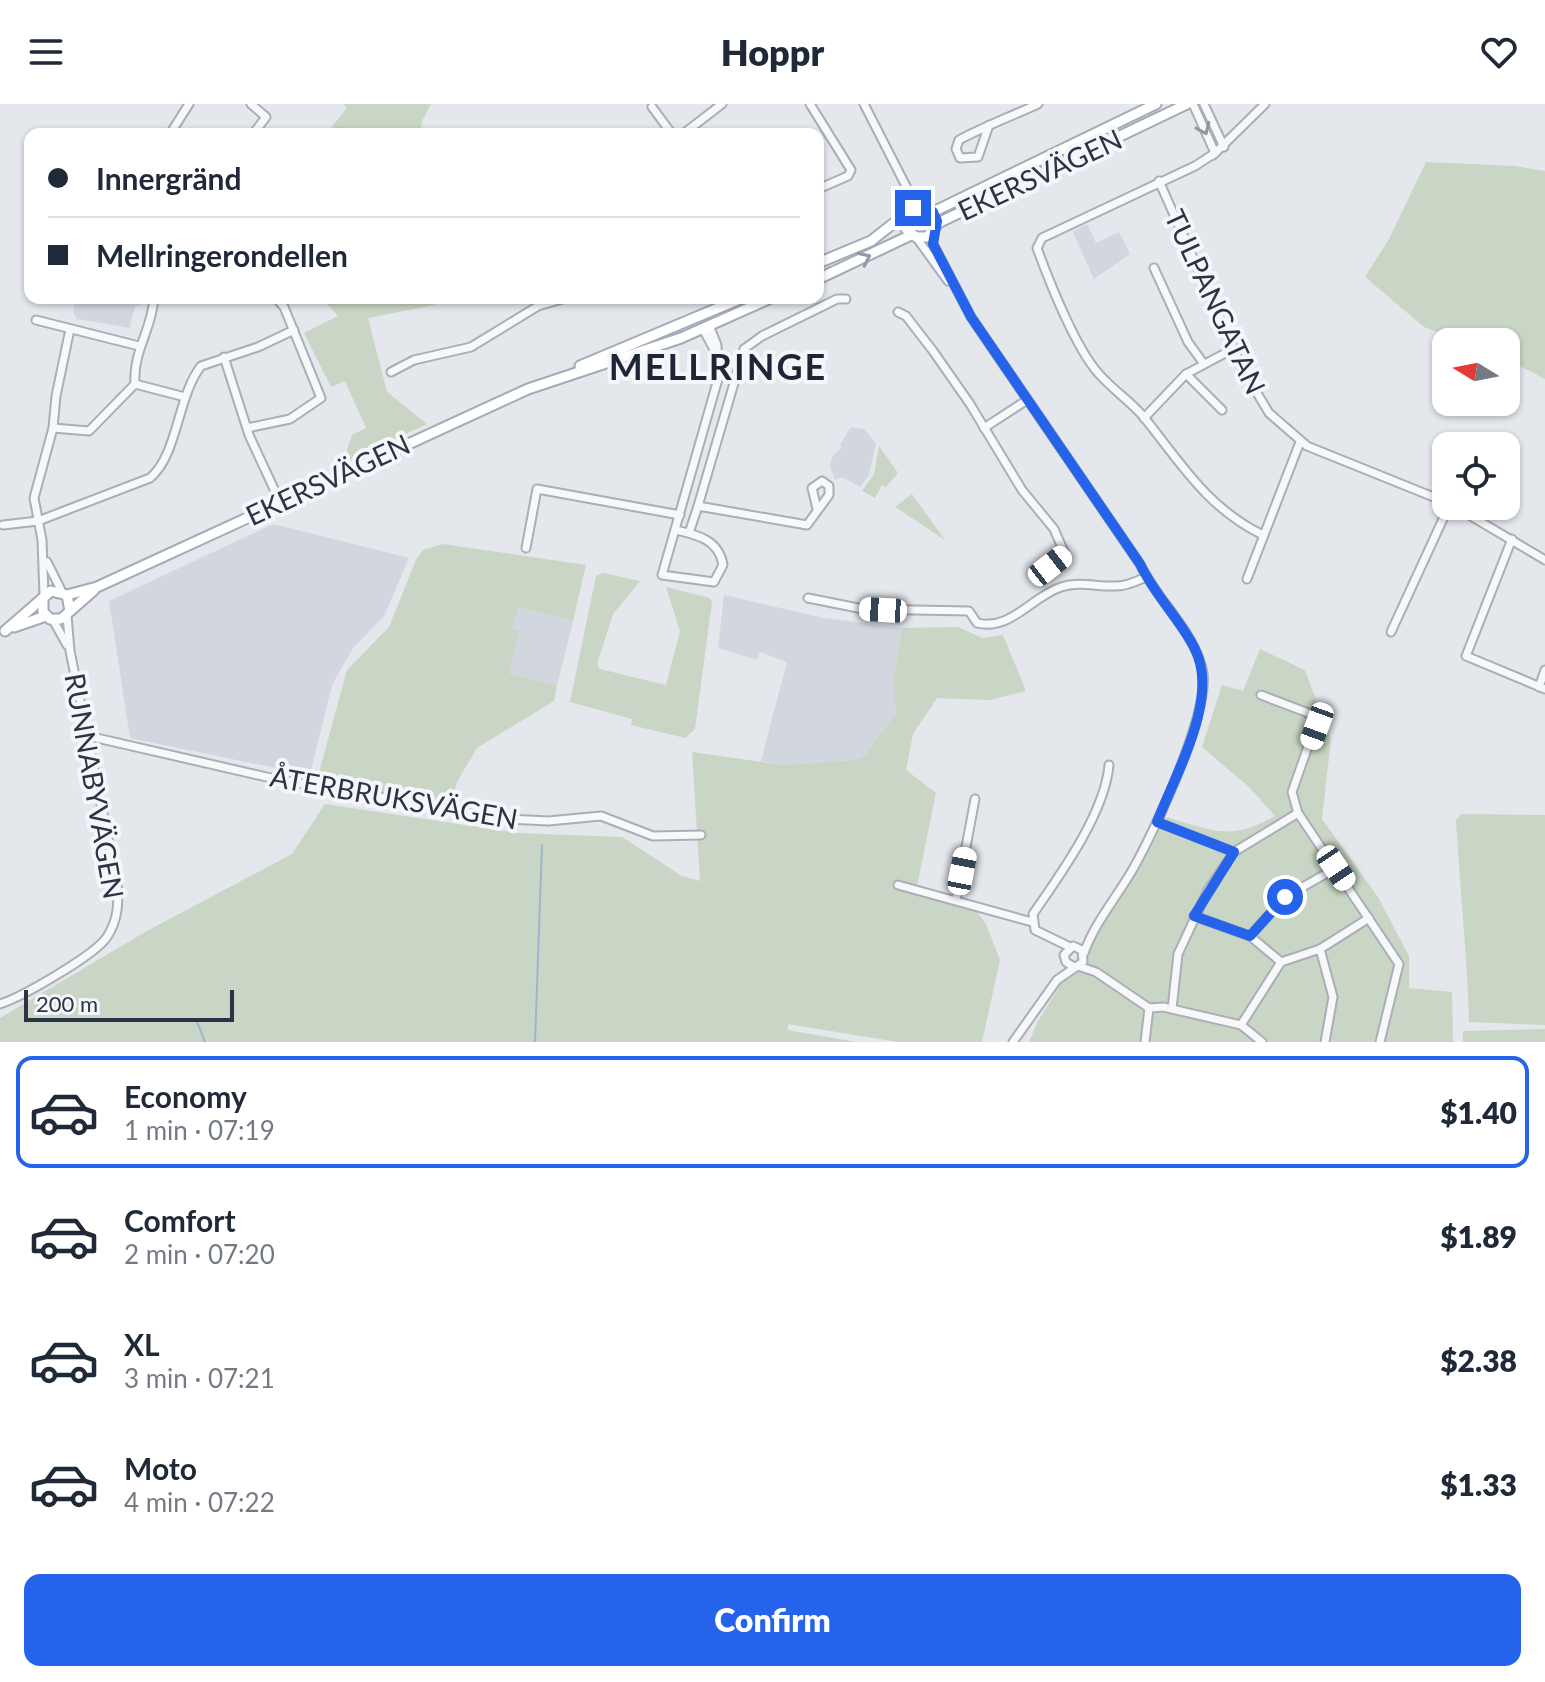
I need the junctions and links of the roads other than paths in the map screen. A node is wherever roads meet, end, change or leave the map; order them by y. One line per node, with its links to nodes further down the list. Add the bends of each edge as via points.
1 (189, 104): 13 (street)
2 (251, 104): 14 (street, via 266,117)
3 (722, 104): 16 (street)
4 (810, 104): 19 (street, via 850,163 848,176)
5 (864, 104): 20 (street)
6 (1038, 104): 12 (street)
7 (1156, 104): 21 (main road, EKERSVÄGEN)
8 (1190, 104): 17 (street, one-way to 17); 23 (main road, EKERSVÄGEN)
9 (1204, 104): 17 (street)
10 (1265, 104): 17 (street)
11 (652, 107): 15 (street)
12 (989, 125): 12 (street, via 978,157 960,158 959,140)
13 (174, 128)
14 (258, 128)
15 (668, 128)
16 (691, 128)
17 (1220, 150): 18 (street)
18 (1159, 181): 42 (street, TULPANGATAN); 52 (street, via 1042,238 1037,248 1089,361)
19 (824, 186)
20 (909, 192): 21 (street); 22 (street)
21 (930, 210): 22 (main road, EKERSVÄGEN); 23 (main road)
22 (908, 214): 24 (main road, via 906,229); 25 (main road, via 871,241)
23 (934, 228): 24 (main road, EKERSVÄGEN); 26 (street, via 933,244)
24 (914, 236): 26 (street); 28 (main road, one-way to 24)
25 (824, 261)
26 (942, 267): 50 (street)
27 (1154, 268): 44 (street, via 1188,342)
28 (824, 276)
29 (846, 299): 59 (street, via 744,349)
30 (153, 304): 41 (street)
31 (279, 304): 40 (street)
32 (545, 304): 45 (street, via 471,347 414,360)
33 (727, 304): 36 (main road, EKERSVÄGEN)
34 (758, 304): 38 (main road, EKERSVÄGEN)
35 (898, 312): 55 (street, via 933,351)
36 (701, 314): 38 (main road); 47 (main road, EKERSVÄGEN)
37 (36, 320): 39 (street)
38 (706, 327): 47 (main road, EKERSVÄGEN); 61 (street, via 718,379)
39 (70, 329): 41 (street); 53 (street)
40 (294, 330): 43 (street); 54 (street, via 321,398 290,419)
41 (139, 346): 48 (street)
42 (1233, 349): 44 (street); 56 (street, TULPANGATAN, via 1264,407)
43 (224, 357): 49 (street, via 201,366); 54 (street)
44 (1204, 364): 46 (street)
45 (391, 372)
46 (1186, 374): 51 (street); 52 (street)
47 (561, 376): 58 (main road, EKERSVÄGEN)
48 (135, 384): 49 (street); 53 (street, via 89,431)
49 (185, 397): 64 (street, via 154,476)
50 (1027, 400): 55 (street); 74 (street)
51 (1222, 410)
52 (1144, 418): 68 (street, via 1183,472 1236,521)
53 (53, 428): 64 (street, via 34,498)
54 (247, 428): 58 (street)
55 (984, 428): 73 (street, via 1062,546 1064,555)
56 (1300, 442): 57 (street, TULPANGATAN); 68 (street)
57 (1432, 497)
58 (280, 502): 76 (main road, EKERSVÄGEN)
59 (698, 506): 60 (street, via 807,525); 67 (street)
60 (817, 509)
61 (680, 515): 66 (street); 71 (street, via 537,489)
62 (1443, 520): 83 (street)
63 (1477, 520): 69 (street, TULPANGATAN)
64 (38, 521): 65 (street); 70 (street)
65 (3, 525)
66 (676, 530): 67 (street); 67 (street, via 662,575 714,582 722,555 708,539)
67 (689, 533)
68 (1263, 535): 75 (street)
69 (1512, 539): 72 (street, TULPANGATAN); 86 (street, via 1466,656)
70 (42, 548): 77 (street); 78 (street)
71 (526, 548)
72 (1545, 560)
73 (1050, 566)
74 (1146, 577): 79 (street, via 1121,586 1061,587 992,624 977,623 969,611 863,609); 92 (street, via 1194,647 1204,677 1203,699)
75 (1247, 579)
76 (97, 587): 77 (main road, EKERSVÄGEN); 80 (main road, EKERSVÄGEN)
77 (64, 593): 78 (main road, EKERSVÄGEN, via 54,591); 80 (main road)
78 (44, 598): 81 (main road); 82 (main road)
79 (808, 598)
80 (68, 613): 81 (main road); 84 (street, RUNNABYVÄGEN)
81 (50, 618): 82 (main road); 84 (street, RUNNABYVÄGEN)
82 (2, 632)
83 (1391, 632)
84 (70, 651): 88 (street, RUNNABYVÄGEN)
85 (1545, 670): 86 (street)
86 (1542, 688)
87 (1261, 695): 91 (street, via 1317,721 1292,792)
88 (88, 736): 93 (street, ÅTERBRUKSVÄGEN, via 271,778 506,819 601,816 653,836); 112 (street, RUNNABYVÄGEN, via 117,883 116,918 97,947 25,994)
89 (1109, 765): 100 (street, via 1104,790)
90 (975, 799): 97 (street)
91 (1298, 813): 94 (street); 95 (street)
92 (1157, 822): 94 (street); 101 (street, via 1129,877)
93 (701, 835)
94 (1234, 852): 98 (street)
95 (1336, 868): 99 (street); 102 (street, via 1285,897)
96 (898, 885): 97 (street)
97 (956, 900): 100 (street)
98 (1194, 916): 102 (street); 114 (street, via 1178,954)
99 (1369, 918): 105 (street); 120 (street, via 1399,964)
100 (1032, 922): 103 (street)
101 (1091, 933): 104 (street); 106 (street)
102 (1250, 936): 108 (street)
103 (1051, 941): 104 (street); 107 (street)
104 (1072, 946): 106 (street); 107 (street)
105 (1320, 949): 108 (street); 119 (street, via 1333,997)
106 (1084, 955): 109 (street); 110 (street)
107 (1064, 957): 109 (street); 111 (street)
108 (1281, 962): 115 (street)
109 (1076, 966): 110 (street); 111 (street)
110 (1096, 972): 113 (street)
111 (1057, 980): 116 (street)
112 (0, 1004)
113 (1149, 1008): 114 (street); 117 (street)
114 (1172, 1009): 115 (street)
115 (1241, 1025): 118 (street)
116 (1013, 1042)
117 (1145, 1042)
118 (1262, 1042)
119 (1325, 1042)
120 (1380, 1042)

